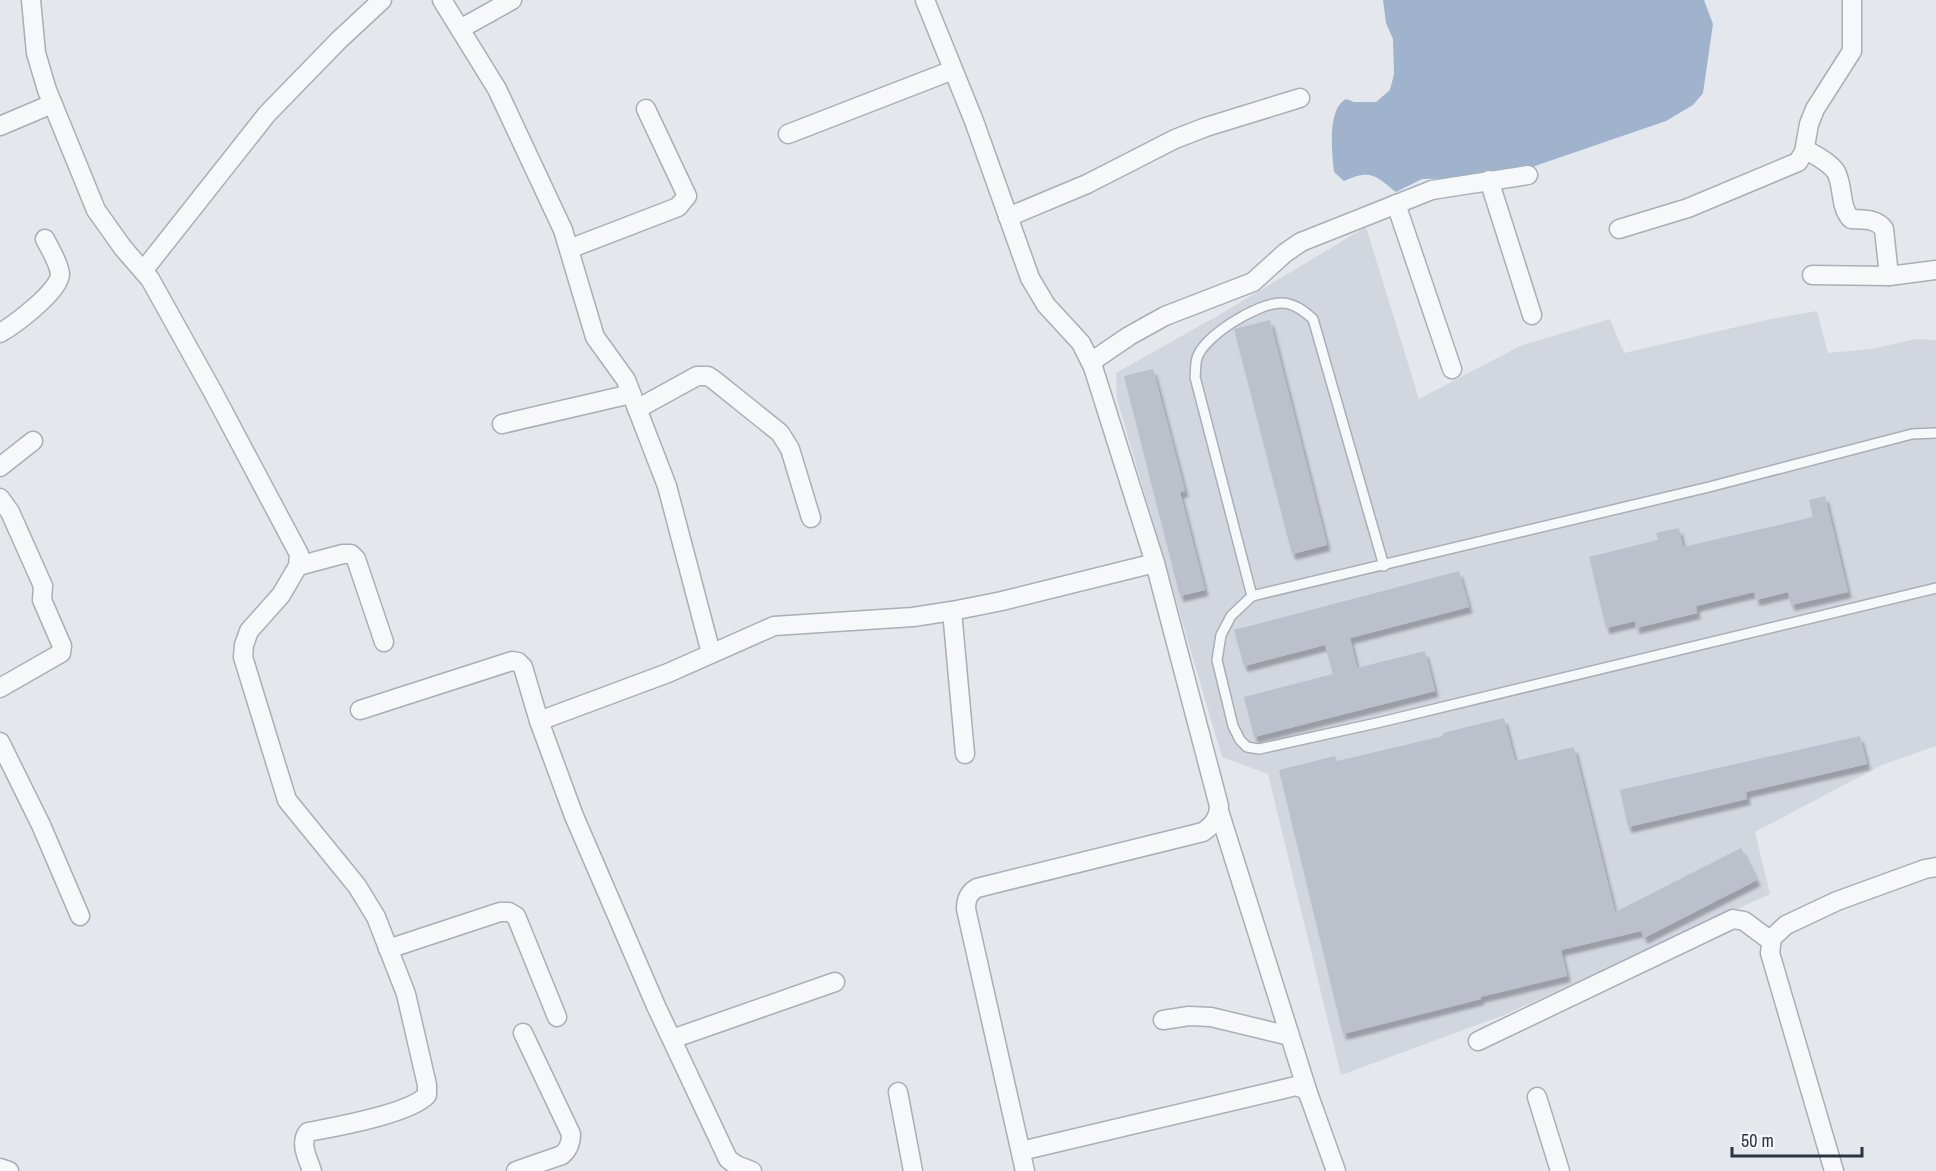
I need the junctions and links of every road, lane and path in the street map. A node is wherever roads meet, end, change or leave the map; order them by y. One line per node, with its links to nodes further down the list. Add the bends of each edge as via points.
1 (31, 0): 10 (street, via 36,53)
2 (382, 0): 23 (street, via 267,114)
3 (442, 0): 7 (street)
4 (512, 0): 7 (street)
5 (925, 0): 8 (street)
6 (1852, 0): 14 (street, via 1852,51 1815,109)
7 (460, 29): 21 (street, via 497,89)
8 (953, 70): 13 (street); 18 (street)
9 (1300, 98): 18 (street, via 1206,127)
10 (52, 104): 12 (street); 23 (street, via 96,210)
11 (646, 109): 21 (street, via 687,196 678,207)
12 (0, 126)
13 (788, 134)
14 (1805, 148): 19 (street, via 1798,162 1688,208); 25 (street, via 1837,173 1845,210 1851,219 1876,221 1884,229)
15 (1528, 175): 16 (street)
16 (1489, 180): 17 (street, via 1432,190); 26 (street)
17 (1396, 204): 28 (street, via 1301,242 1253,282 1165,316); 29 (street)
18 (1008, 217): 28 (street, via 1037,292 1081,343)
19 (1619, 230)
20 (45, 239): 27 (street, via 60,272 57,285 16,324)
21 (569, 249): 30 (street, via 596,338 626,380)
22 (1936, 270): 25 (street)
23 (143, 271): 38 (street, via 299,554)
24 (1812, 275): 25 (street)
25 (1888, 276)
26 (1532, 315)
27 (0, 333)
28 (1091, 362): 37 (street)
29 (1452, 369)
30 (634, 401): 31 (street); 36 (street, via 696,376 708,376 785,439); 44 (street, via 667,486)
31 (502, 424)
32 (1936, 433): 39 (lane, via 1912,434)
33 (33, 441): 34 (street)
34 (0, 467)
35 (0, 498): 45 (street, via 43,586 42,600 62,646 61,653)
36 (812, 518)
37 (1155, 563): 42 (street); 50 (street)
38 (298, 566): 43 (street, via 351,554); 54 (street, via 281,595 249,631 243,657 286,800 357,886 376,917)
39 (1384, 566): 41 (lane); 41 (lane, via 1313,320 1300,308 1280,303 1250,312 1205,344 1197,358 1195,377)
40 (1936, 588): 41 (lane, via 1259,748 1247,747 1233,726 1217,660 1221,635 1232,616)
41 (1252, 596)
42 (952, 611): 44 (street, via 774,626); 49 (street)
43 (384, 642)
44 (711, 653): 47 (street)
45 (0, 688)
46 (360, 710): 47 (street, via 512,661 523,667)
47 (539, 721): 60 (street, via 574,816)
48 (0, 742): 52 (street)
49 (965, 754)
50 (1219, 811): 59 (street); 65 (street, via 1215,822 1203,832 977,888 969,895 966,909)
51 (1936, 867): 53 (street, via 1836,901 1786,925)
52 (80, 916)
53 (1771, 941): 61 (street, via 1744,921 1733,919); 75 (street, via 1770,953)
54 (388, 949): 56 (street, via 509,912 516,916); 68 (street, via 406,994 426,1095 414,1105 308,1132 303,1144)
55 (835, 982): 60 (street)
56 (557, 1017)
57 (1163, 1020): 59 (street, via 1211,1017)
58 (523, 1033): 69 (street, via 571,1141 562,1155)
59 (1290, 1036): 63 (street)
60 (672, 1039): 70 (street, via 728,1159)
61 (1478, 1041)
62 (898, 1092): 71 (street)
63 (1308, 1093): 65 (street, via 1296,1086); 73 (street)
64 (1537, 1097): 74 (street)
65 (1021, 1151): 72 (street)
66 (0, 1168): 67 (street)
67 (9, 1171)
68 (312, 1171)
69 (516, 1171)
70 (752, 1171)
71 (913, 1171)
72 (1025, 1171)
73 (1336, 1171)
74 (1560, 1171)
75 (1834, 1171)

